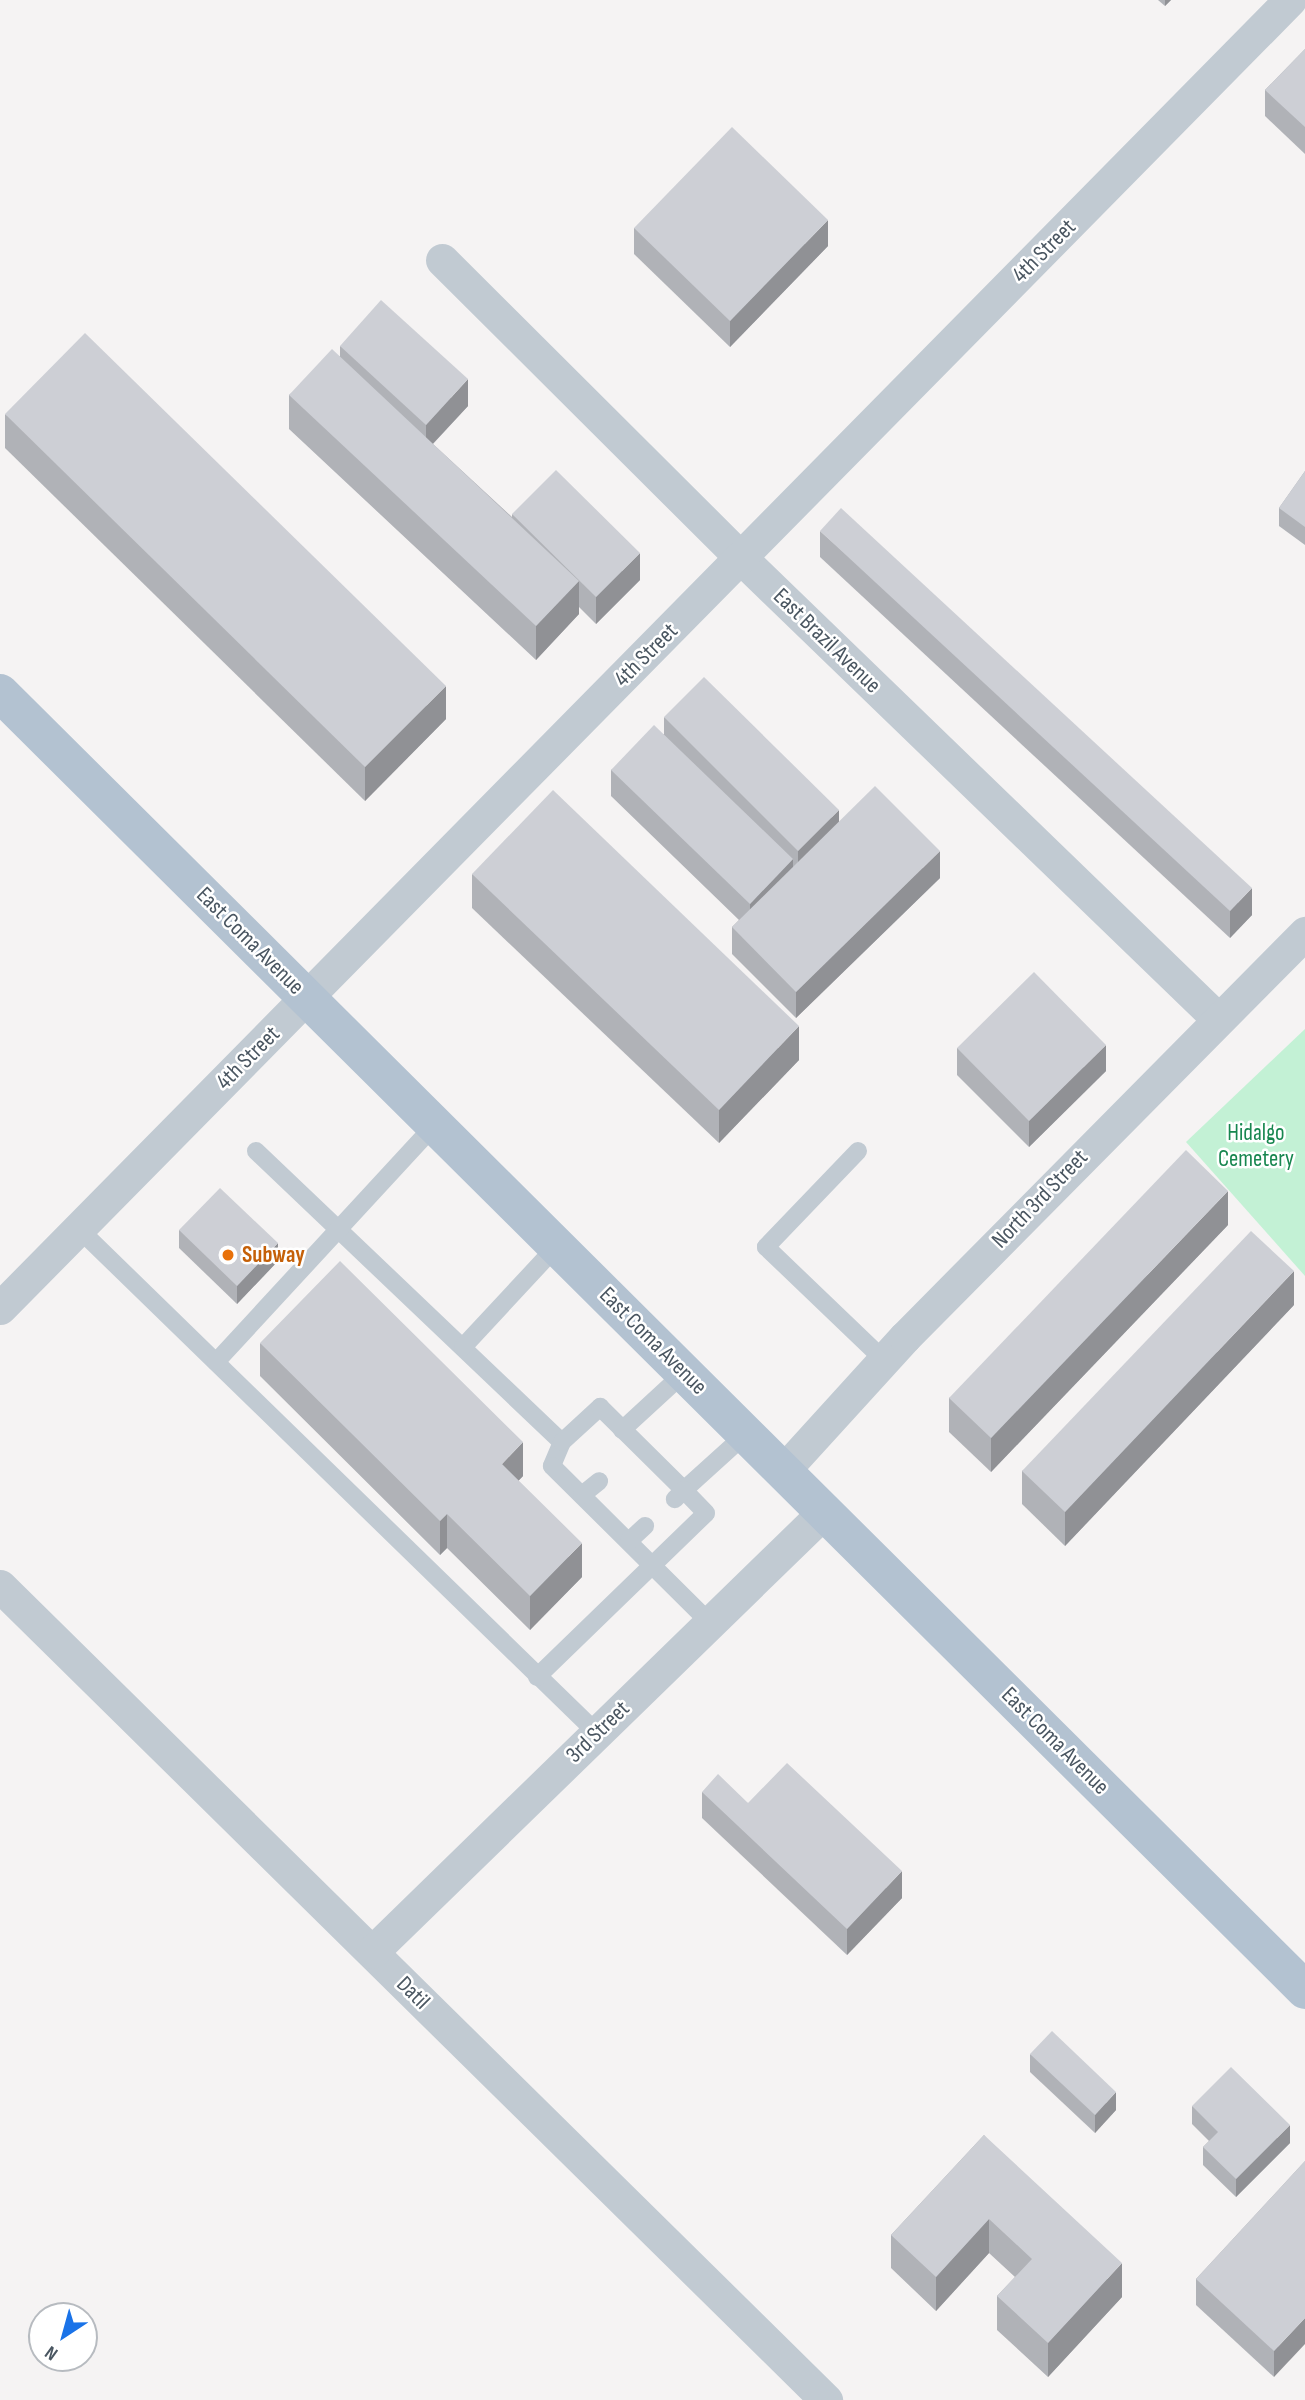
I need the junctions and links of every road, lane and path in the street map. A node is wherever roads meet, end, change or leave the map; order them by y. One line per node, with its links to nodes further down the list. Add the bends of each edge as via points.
1 (1290, 0): 3 (street, 4th Street)
2 (442, 260): 3 (street, East Brazil Avenue)
3 (741, 558): 6 (street, 4th Street); 7 (street, East Brazil Avenue)
4 (0, 693): 6 (main road, East Coma Avenue)
5 (1305, 933): 7 (street, North 3rd Street)
6 (307, 998): 8 (main road, East Coma Avenue); 12 (street, 4th Street)
7 (1217, 1018): 16 (street, North 3rd Street)
8 (435, 1125): 11 (lane); 13 (main road, East Coma Avenue)
9 (256, 1151): 11 (lane)
10 (858, 1151): 16 (lane, via 766,1247)
11 (340, 1228): 15 (lane); 17 (lane)
12 (79, 1229): 14 (street, 4th Street); 17 (lane)
13 (557, 1246): 15 (lane); 18 (main road, East Coma Avenue)
14 (0, 1308)
15 (463, 1347): 21 (lane)
16 (884, 1360): 22 (street, North 3rd Street)
17 (216, 1362): 32 (lane)
18 (684, 1373): 19 (lane); 20 (main road, East Coma Avenue)
19 (622, 1430): 21 (lane, via 600,1407); 25 (lane)
20 (746, 1434): 22 (main road, East Coma Avenue); 25 (lane)
21 (562, 1442): 24 (lane, via 552,1466)
22 (783, 1471): 26 (main road, East Coma Avenue)
23 (599, 1480): 24 (lane)
24 (582, 1495): 28 (lane)
25 (680, 1495): 29 (lane, via 706,1513)
26 (824, 1511): 31 (street, 3rd Street); 35 (main road, East Coma Avenue)
27 (645, 1526): 28 (lane)
28 (629, 1541): 29 (lane)
29 (654, 1566): 31 (lane); 32 (lane)
30 (0, 1586): 34 (street, Datil)
31 (709, 1623): 33 (street, 3rd Street)
32 (537, 1677): 33 (lane)
33 (597, 1733): 34 (street, 3rd Street)
34 (372, 1952): 36 (street, Datil)
35 (1305, 1990)
36 (826, 2400)

